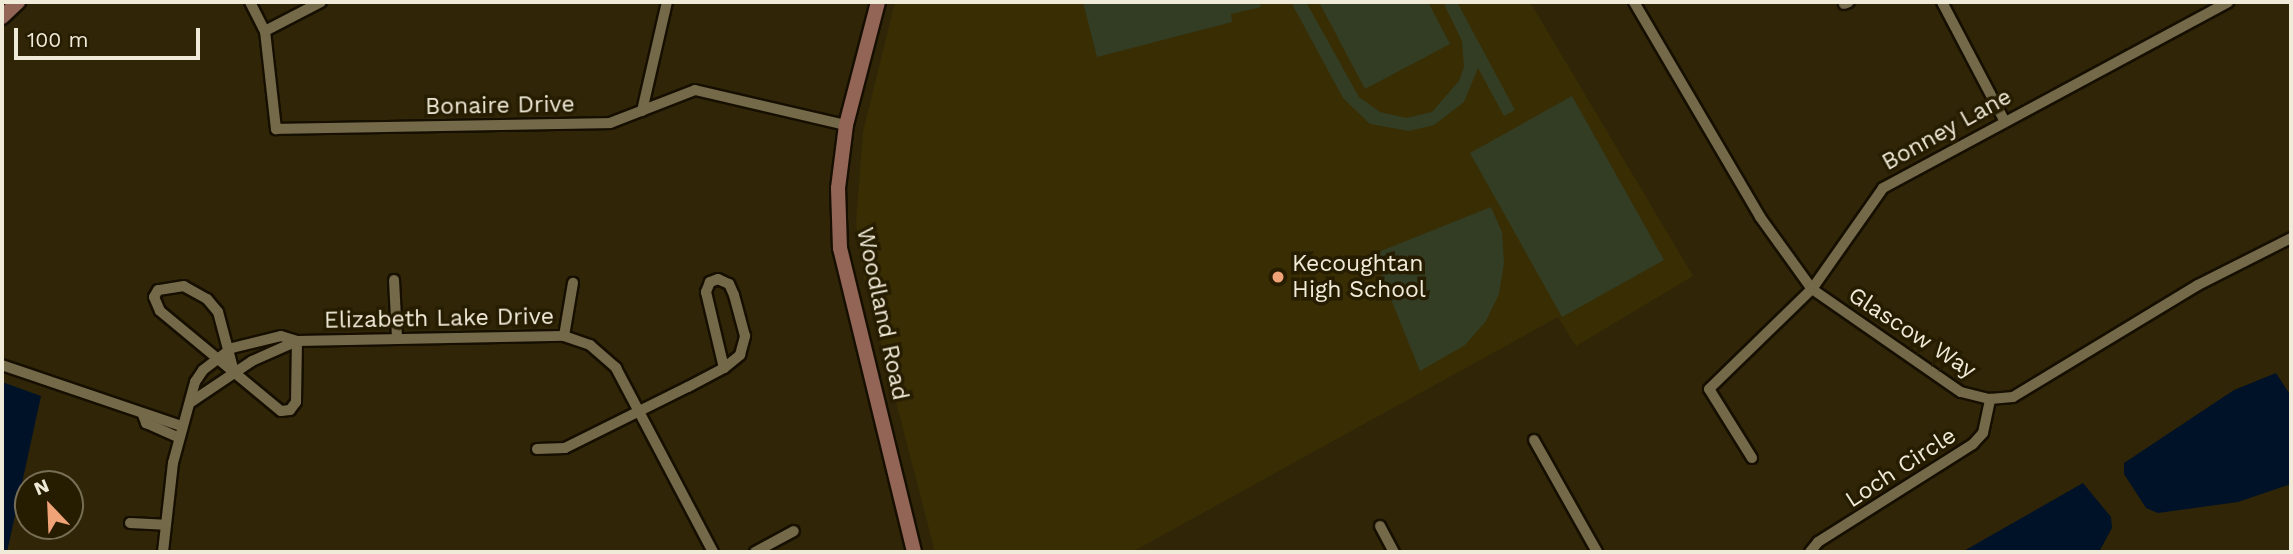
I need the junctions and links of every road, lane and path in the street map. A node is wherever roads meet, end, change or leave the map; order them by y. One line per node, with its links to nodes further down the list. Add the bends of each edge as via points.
1 (18, 2): 9 (main road)
2 (250, 2): 10 (street, Bonaire Drive)
3 (321, 2): 10 (street)
4 (667, 2): 11 (street)
5 (878, 2): 13 (main road, Woodland Road)
6 (1634, 2): 17 (street, Glascow Way, via 1760,217)
7 (1942, 2): 12 (street)
8 (2228, 2): 12 (street, Bonney Lane)
9 (2, 17)
10 (265, 31): 11 (street, Bonaire Drive, via 276,129 610,123)
11 (642, 111): 13 (street, Bonaire Drive, via 695,90)
12 (2004, 120): 17 (street, Bonney Lane, via 1883,188)
13 (846, 125): 42 (main road, Woodland Road, via 838,188 840,248)
14 (2291, 238): 26 (street, Glascow Way, via 2198,285 2013,397)
15 (394, 280): 19 (street)
16 (573, 283): 18 (street)
17 (1812, 289): 26 (street, Glascow Way, via 1961,392); 34 (street, Bonney Lane, via 1709,388)
18 (564, 336): 19 (street, Elizabeth Lake Drive); 28 (street, Elizabeth Lake Drive, via 606,356)
19 (397, 338): 20 (street, Elizabeth Lake Drive)
20 (297, 341): 21 (street, Elizabeth Lake Drive, via 281,335); 25 (street, Elizabeth Lake Drive); 25 (street, Elizabeth Lake Drive, via 298,397 290,410 277,410)
21 (230, 349): 22 (street, Elizabeth Lake Drive); 22 (street, via 218,313 203,295 184,286 158,290 154,297 160,311); 25 (street)
22 (217, 358): 25 (street); 27 (street, Elizabeth Lake Drive, via 199,375)
23 (2, 365): 29 (street)
24 (724, 368): 24 (street, via 743,350 745,336 733,291 718,279 710,282 706,292); 28 (street)
25 (234, 372): 27 (street, Elizabeth Lake Drive)
26 (1990, 399): 45 (street, Loch Circle, via 1983,433 1973,444 1818,542)
27 (191, 402): 30 (street, Elizabeth Lake Drive)
28 (639, 412): 33 (street, via 565,448); 40 (street, Elizabeth Lake Drive)
29 (143, 415): 30 (street, via 150,413); 31 (street, via 146,423)
30 (181, 426): 31 (street, Elizabeth Lake Drive)
31 (178, 437): 36 (street, Elizabeth Lake Drive)
32 (1534, 440): 44 (street)
33 (537, 449)
34 (1752, 458)
35 (130, 523): 36 (street)
36 (165, 525): 39 (street, Elizabeth Lake Drive)
37 (1380, 526): 43 (street)
38 (794, 531): 41 (street)
39 (163, 552)
40 (713, 552)
41 (755, 552)
42 (915, 552)
43 (1395, 552)
44 (1597, 552)
45 (1810, 552)

